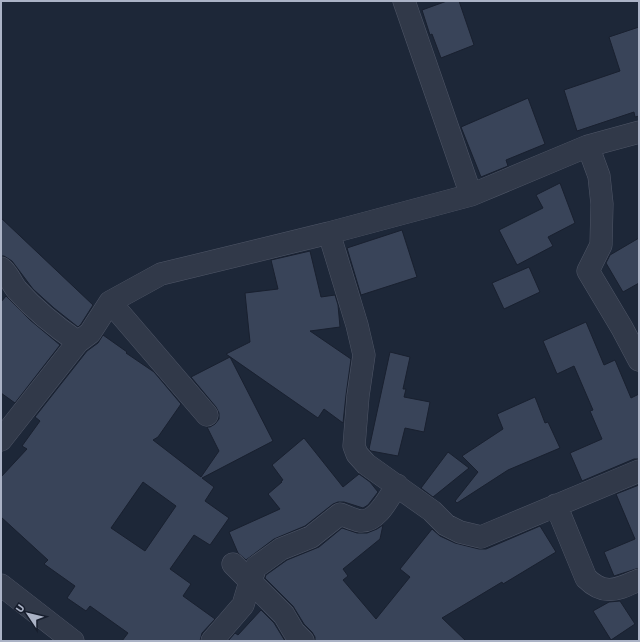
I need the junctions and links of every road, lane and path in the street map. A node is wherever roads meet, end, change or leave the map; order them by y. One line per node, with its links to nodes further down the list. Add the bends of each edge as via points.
1 (404, 1): 4 (street)
2 (639, 132): 3 (street)
3 (588, 146): 4 (street); 9 (street, via 599,176 602,204 602,245 588,271)
4 (471, 194): 5 (street)
5 (329, 233): 7 (street, via 161,274); 13 (street, via 364,355 354,446 366,464)
6 (1, 268): 8 (street, via 16,289 51,323)
7 (110, 302): 8 (street, via 90,333); 10 (street)
8 (78, 342): 11 (street)
9 (639, 360)
10 (207, 415)
11 (1, 440)
12 (639, 471): 14 (street)
13 (397, 485): 14 (street, via 446,525 481,538); 17 (street, via 377,515 361,521 340,514 311,537 281,549 256,567)
14 (556, 505): 16 (street, via 586,578 590,582 609,591)
15 (233, 564): 17 (street)
16 (639, 580)
17 (250, 582): 20 (street, via 243,605); 21 (street, via 284,615)
18 (1, 585): 19 (street)
19 (73, 641)
20 (212, 641)
21 (303, 641)

